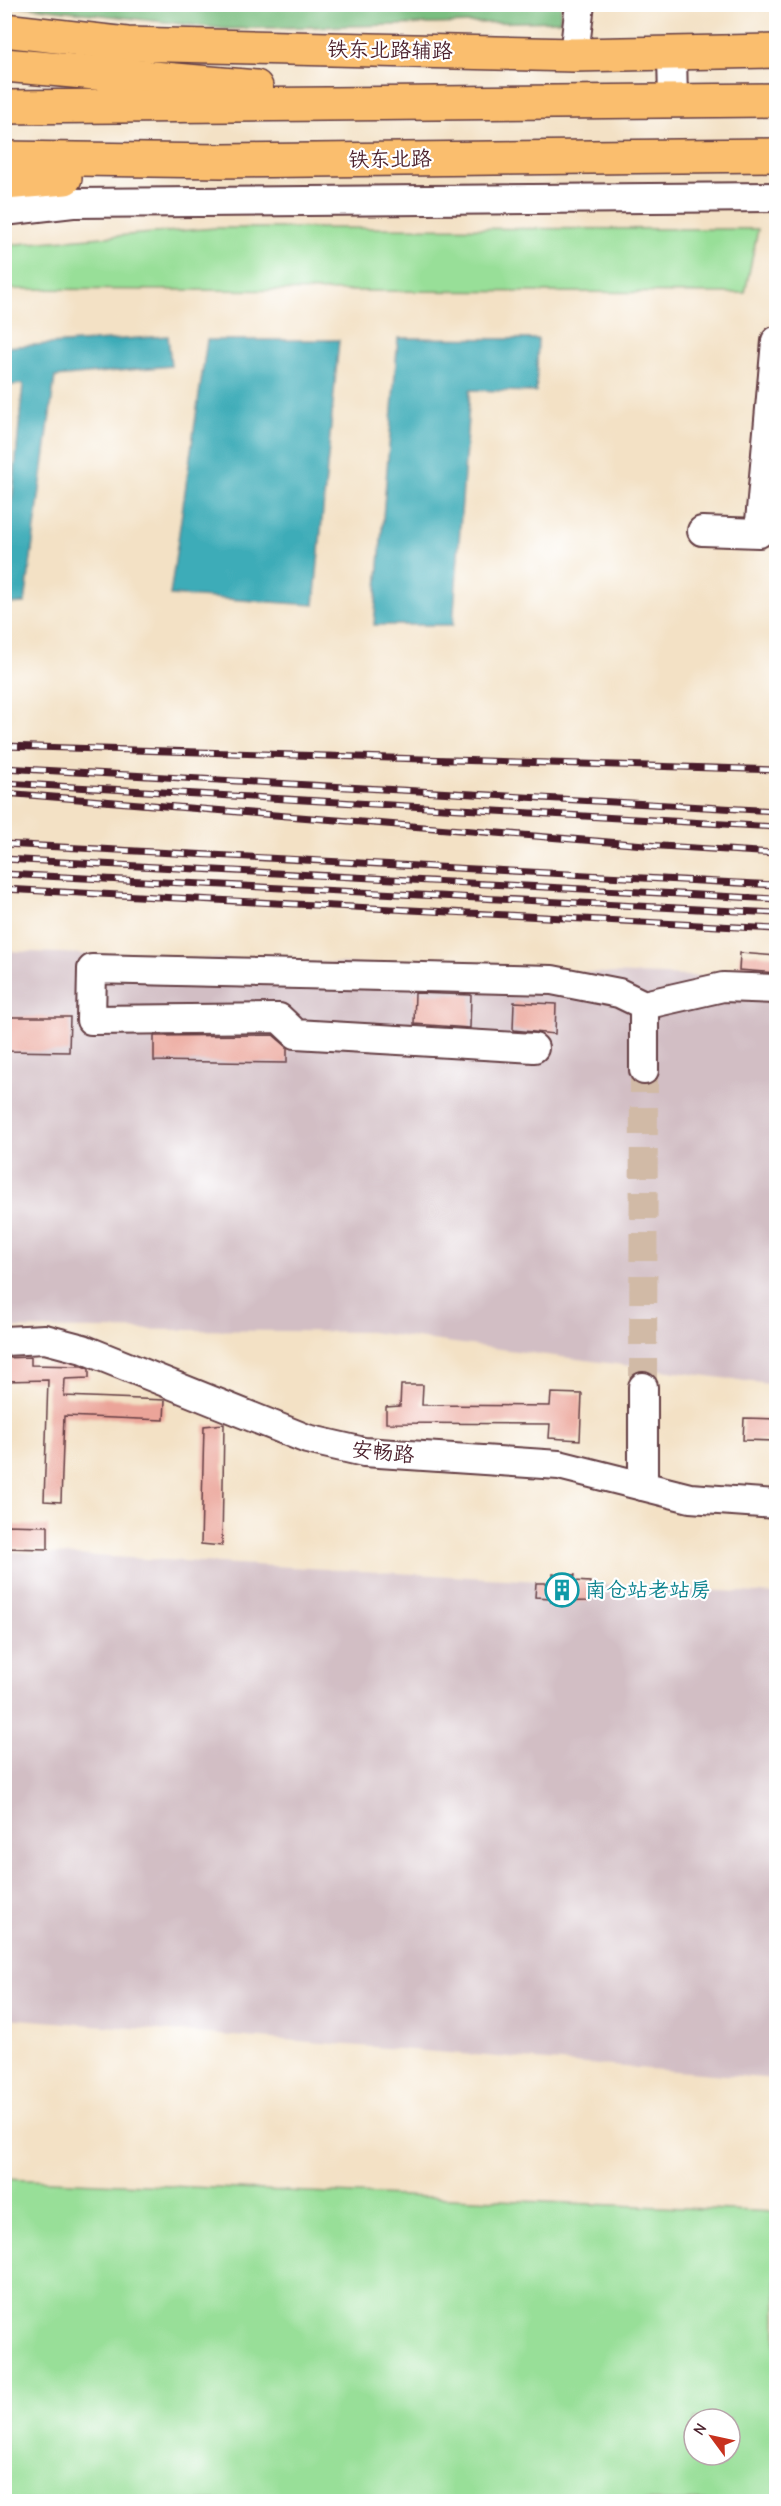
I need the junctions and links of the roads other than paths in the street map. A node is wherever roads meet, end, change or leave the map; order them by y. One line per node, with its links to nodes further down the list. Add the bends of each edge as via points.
1 (580, 4): 5 (street)
2 (4, 30): 5 (main road, 铁东北路辅路, via 127,44)
3 (777, 51): 4 (main road, 铁东北路辅路)
4 (672, 54): 5 (main road, 铁东北路辅路); 8 (street)
5 (574, 55)
6 (4, 65): 9 (main road, via 241,84)
7 (777, 100): 8 (main road)
8 (673, 101): 9 (main road)
9 (337, 103): 10 (main road)
10 (4, 107)
11 (777, 155): 13 (main road, 铁东北路)
12 (4, 158): 13 (main road, 铁东北路)
13 (222, 161): 14 (main road)
14 (4, 183)
15 (777, 197): 16 (street, via 73,203)
16 (4, 211)
17 (777, 341): 18 (street, via 759,533)
18 (702, 531)
19 (777, 990): 20 (street, via 723,987)
20 (644, 1005): 21 (street, via 619,993 552,980 92,969 91,1020 279,1018 296,1034); 22 (street)
21 (534, 1048)
22 (644, 1070)
23 (4, 1341): 25 (street, 安畅路, via 45,1339 83,1349 307,1439 338,1447 559,1465)
24 (643, 1387): 25 (street)
25 (643, 1486): 26 (street, 安畅路, via 690,1498)
26 (777, 1504)

